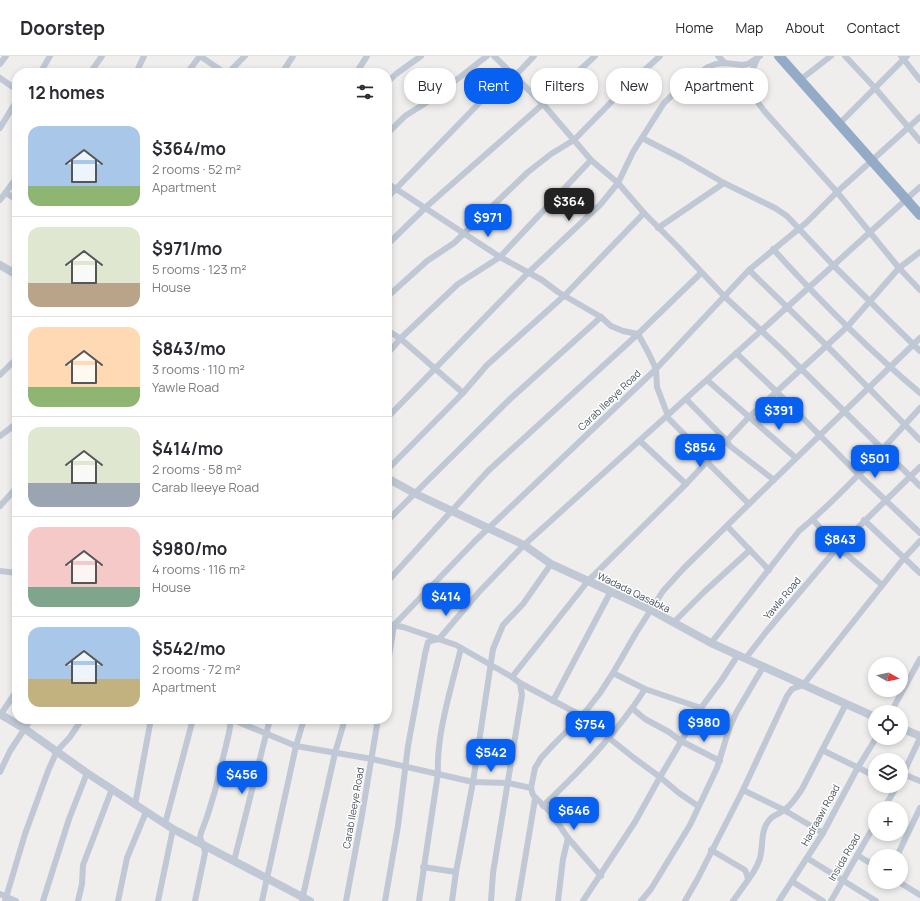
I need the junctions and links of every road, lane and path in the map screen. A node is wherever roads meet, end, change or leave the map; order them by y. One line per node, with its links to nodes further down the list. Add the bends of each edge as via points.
1 (6, 56): 22 (street)
2 (50, 56): 23 (street)
3 (102, 56): 24 (street)
4 (144, 56): 25 (street)
5 (200, 56): 26 (street); 27 (street)
6 (246, 56): 28 (street)
7 (294, 56): 29 (street)
8 (367, 56): 30 (street)
9 (421, 56): 35 (street)
10 (487, 56): 49 (street, via 432,99 405,116)
11 (494, 56): 31 (street)
12 (534, 56): 32 (street)
13 (595, 56): 33 (street)
14 (660, 56): 51 (street)
15 (718, 56): 21 (street)
16 (779, 56): 36 (highway)
17 (831, 56): 36 (street)
18 (845, 56): 40 (street)
19 (759, 57): 21 (street, via 742,66); 61 (street, via 749,78 749,91)
20 (904, 57): 37 (street); 40 (street)
21 (724, 63): 50 (street, via 708,67 685,82 664,104)
22 (0, 64)
23 (43, 68)
24 (94, 68)
25 (138, 68)
26 (191, 68)
27 (218, 68)
28 (233, 68)
29 (286, 68)
30 (359, 68)
31 (507, 68)
32 (523, 68)
33 (582, 68)
34 (0, 78): 39 (street)
35 (392, 78)
36 (800, 80): 46 (highway)
37 (920, 80)
38 (523, 84): 41 (street)
39 (12, 86)
40 (875, 88): 46 (street); 48 (street)
41 (531, 92)
42 (478, 104): 60 (street)
43 (543, 104): 51 (street); 67 (street)
44 (12, 108): 47 (street)
45 (920, 117): 48 (street, Carab Ileeye Road)
46 (840, 123): 54 (highway)
47 (0, 128)
48 (908, 128): 52 (street); 54 (street, Carab Ileeye Road)
49 (392, 129)
50 (642, 138): 55 (street); 56 (street)
51 (574, 140): 53 (street); 73 (street, via 528,172)
52 (920, 141)
53 (591, 160): 55 (street); 77 (street)
54 (872, 162): 61 (street, Carab Ileeye Road); 66 (highway)
55 (618, 183): 68 (street); 83 (street, via 600,205)
56 (724, 183): 70 (street); 71 (street, via 775,208)
57 (12, 185): 62 (street)
58 (392, 186): 60 (street)
59 (920, 187): 66 (street)
60 (397, 189): 63 (street); 67 (street)
61 (837, 192): 71 (street, Carab Ileeye Road); 72 (street)
62 (6, 193): 64 (street); 65 (street)
63 (392, 194)
64 (12, 197)
65 (0, 200)
66 (907, 200): 69 (highway); 72 (street)
67 (426, 208): 73 (street); 74 (street)
68 (644, 214): 70 (street); 88 (street)
69 (920, 215)
70 (658, 228): 84 (street)
71 (798, 228): 75 (street, Carab Ileeye Road); 79 (street)
72 (869, 233): 79 (street); 80 (street)
73 (465, 234): 77 (street); 87 (street, via 428,261)
74 (392, 240)
75 (774, 249): 81 (street, Carab Ileeye Road); 85 (street)
76 (920, 252): 80 (street)
77 (500, 257): 83 (street); 98 (street, via 458,284)
78 (0, 265): 82 (street)
79 (833, 265): 85 (street); 90 (street)
80 (899, 268): 86 (street); 90 (street)
81 (749, 270): 89 (street, Carab Ileeye Road); 91 (street)
82 (12, 272)
83 (528, 273): 88 (street); 105 (street)
84 (701, 273): 89 (street); 96 (street)
85 (808, 287): 91 (street); 93 (street)
86 (920, 290)
87 (392, 293)
88 (565, 295): 92 (street); 113 (street, via 492,360)
89 (725, 297): 94 (street); 107 (street, Carab Ileeye Road)
90 (870, 300): 93 (street); 99 (street)
91 (787, 307): 94 (street); 100 (street)
92 (601, 317): 96 (street, via 616,329); 140 (street, via 509,400)
93 (848, 326): 100 (street); 106 (street)
94 (760, 331): 103 (street); 108 (street)
95 (392, 333): 98 (street)
96 (638, 334): 107 (street); 144 (street, via 488,471)
97 (920, 338): 99 (street)
98 (401, 339): 101 (street); 105 (street)
99 (913, 345): 102 (street); 106 (street)
100 (827, 346): 108 (street); 111 (street)
101 (392, 349)
102 (920, 351)
103 (736, 353): 110 (street); 112 (street)
104 (12, 363): 109 (street)
105 (436, 368): 113 (street); 118 (street)
106 (890, 368): 111 (street); 114 (street)
107 (656, 369): 119 (street, via 657,387); 149 (street, Carab Ileeye Road)
108 (801, 369): 112 (street); 117 (street)
109 (0, 375)
110 (708, 380): 115 (street); 120 (street)
111 (868, 389): 117 (street); 121 (street)
112 (777, 392): 120 (street); 124 (street)
113 (463, 393): 131 (street)
114 (920, 393)
115 (686, 399): 119 (street); 125 (street)
116 (920, 408): 121 (street)
117 (845, 412): 124 (street); 128 (street)
118 (392, 413)
119 (667, 416): 127 (street); 130 (street, via 701,451)
120 (749, 417): 125 (street); 129 (street)
121 (905, 425): 126 (street); 128 (street)
122 (12, 427): 123 (street)
123 (0, 436)
124 (819, 436): 129 (street); 133 (street)
125 (727, 440): 130 (street); 135 (street, via 730,446)
126 (920, 440)
127 (640, 441): 137 (street); 152 (street)
128 (883, 449): 133 (street); 134 (street)
129 (796, 458): 135 (street)
130 (707, 462): 137 (street); 142 (street)
131 (392, 465)
132 (920, 467): 134 (street, Yawle Road)
133 (858, 474): 141 (street); 146 (street)
134 (910, 476): 138 (street); 141 (street, Yawle Road)
135 (774, 480): 142 (street)
136 (392, 481): 140 (street, Wadada Qasabka)
137 (686, 484): 162 (street)
138 (920, 486)
139 (12, 493): 143 (street)
140 (416, 494): 144 (street, Wadada Qasabka); 145 (street)
141 (886, 500): 147 (street, Yawle Road); 150 (street)
142 (749, 504): 148 (street)
143 (0, 506)
144 (452, 510): 149 (street, Wadada Qasabka); 161 (street)
145 (392, 516)
146 (813, 520): 153 (street); 158 (street, via 799,532)
147 (864, 520): 153 (street, Yawle Road); 155 (street)
148 (727, 526): 154 (street); 165 (street, via 663,590)
149 (488, 528): 152 (street, Wadada Qasabka); 167 (street, Carab Ileeye Road)
150 (920, 533)
151 (920, 541): 155 (street)
152 (524, 545): 156 (street, Wadada Qasabka); 169 (street)
153 (838, 547): 163 (street); 172 (street, Yawle Road)
154 (750, 550): 158 (street); 166 (street)
155 (904, 558): 160 (street); 163 (street)
156 (551, 564): 162 (street, Wadada Qasabka); 174 (street, via 523,604 503,625 493,649)
157 (0, 570): 159 (street)
158 (769, 570): 170 (street)
159 (12, 572)
160 (920, 573)
161 (392, 576)
162 (588, 581): 164 (street, Wadada Qasabka); 177 (street)
163 (882, 585): 179 (street)
164 (611, 591): 165 (street, Wadada Qasabka); 182 (street)
165 (651, 610): 166 (street, Wadada Qasabka); 176 (street)
166 (673, 623): 170 (street, Wadada Qasabka)
167 (394, 625): 168 (street); 169 (street)
168 (392, 638)
169 (439, 639): 171 (street); 216 (street, via 428,642)
170 (711, 643): 172 (street, Wadada Qasabka)
171 (461, 648): 174 (street); 220 (street, via 443,729 437,763)
172 (742, 657): 175 (street, Wadada Qasabka); 185 (street, Yawle Road)
173 (920, 659): 184 (street)
174 (491, 665): 177 (street); 225 (street)
175 (763, 667): 179 (street, Wadada Qasabka); 214 (street, via 736,713)
176 (613, 673): 180 (street); 189 (street)
177 (512, 677): 178 (street)
178 (520, 683): 182 (street); 226 (street, via 522,695)
179 (803, 685): 183 (street, Wadada Qasabka); 229 (street, via 792,689 787,696)
180 (645, 689): 185 (street); 186 (street)
181 (12, 697): 187 (street)
182 (553, 700): 189 (street)
183 (846, 704): 188 (street, Wadada Qasabka); 210 (street)
184 (895, 705)
185 (701, 708): 207 (street, Yawle Road)
186 (633, 709): 206 (street); 207 (street)
187 (0, 714): 190 (street)
188 (868, 714)
189 (582, 716): 227 (street, via 541,758 535,768)
190 (12, 721)
191 (17, 724): 202 (street)
192 (28, 724): 202 (street)
193 (79, 724): 211 (street)
194 (150, 724): 231 (street)
195 (192, 724): 237 (street)
196 (230, 724): 242 (street, via 215,791 201,833 200,840)
197 (244, 724): 204 (street)
198 (269, 724): 204 (street)
199 (303, 724): 209 (street)
200 (344, 724): 212 (street)
201 (377, 724): 213 (street, Carab Ileeye Road)
202 (25, 729): 211 (street); 218 (street)
203 (908, 731): 205 (street)
204 (267, 733): 209 (street); 247 (street)
205 (920, 737): 215 (street)
206 (609, 738): 222 (street); 232 (street)
207 (681, 742): 214 (street); 222 (street, Yawle Road)
208 (872, 745): 217 (street, Hadraawi Road)
209 (296, 746): 212 (street); 252 (street)
210 (822, 750): 217 (street); 235 (street, via 802,789)
211 (56, 751): 219 (street); 258 (street)
212 (335, 753): 213 (street); 259 (street)
213 (372, 759): 216 (street); 267 (street, Carab Ileeye Road)
214 (720, 761): 233 (street)
215 (908, 763)
216 (405, 766): 220 (street); 268 (street)
217 (857, 769): 221 (street); 239 (street, Hadraawi Road)
218 (0, 772)
219 (87, 773): 228 (street); 261 (street, via 69,819)
220 (438, 773): 225 (street); 249 (street)
221 (868, 773)
222 (660, 777): 233 (street); 251 (street, Yawle Road)
223 (908, 778): 224 (street)
224 (920, 781)
225 (473, 782): 226 (street); 250 (street)
226 (508, 783): 227 (street); 271 (street, via 493,873)
227 (531, 788): 230 (street)
228 (112, 789): 231 (street); 262 (street, via 83,865)
229 (743, 790): 235 (street); 244 (street)
230 (535, 799): 232 (street); 272 (street)
231 (135, 805): 236 (street)
232 (543, 806): 241 (street)
233 (698, 806): 275 (street, via 690,825)
234 (920, 808): 243 (street)
235 (784, 810): 239 (street); 253 (street, via 774,814 765,827 757,867)
236 (146, 812): 237 (street); 263 (street, via 127,858)
237 (166, 824): 238 (street)
238 (173, 829): 242 (street); 264 (street)
239 (823, 833): 246 (street, Hadraawi Road)
240 (868, 836): 245 (street, Insida Road)
241 (568, 838): 251 (street); 273 (street)
242 (204, 846): 247 (street); 265 (street, via 204,861)
243 (900, 849)
244 (711, 850): 253 (street, via 745,870); 276 (street)
245 (857, 855): 248 (street); 254 (street, Insida Road)
246 (807, 858): 254 (street); 255 (street, Hadraawi Road)
247 (234, 861): 252 (street)
248 (868, 862)
249 (423, 867): 250 (street); 269 (street)
250 (456, 872): 270 (street)
251 (601, 876): 274 (street, Yawle Road)
252 (268, 879): 259 (street); 266 (street)
253 (748, 880): 277 (street)
254 (842, 880): 280 (street, Insida Road); 281 (street)
255 (793, 882): 278 (street, Hadraawi Road); 279 (street)
256 (908, 888): 257 (street)
257 (920, 895): 282 (street)
258 (4, 897): 260 (street)
259 (305, 900)
260 (16, 901)
261 (43, 901)
262 (78, 901)
263 (118, 901)
264 (158, 901)
265 (195, 901)
266 (262, 901)
267 (346, 901)
268 (385, 901)
269 (419, 901)
270 (452, 901)
271 (491, 901)
272 (518, 901)
273 (558, 901)
274 (583, 901)
275 (641, 901)
276 (685, 901)
277 (733, 901)
278 (779, 901)
279 (823, 901)
280 (832, 901)
281 (876, 901)
282 (918, 901)

